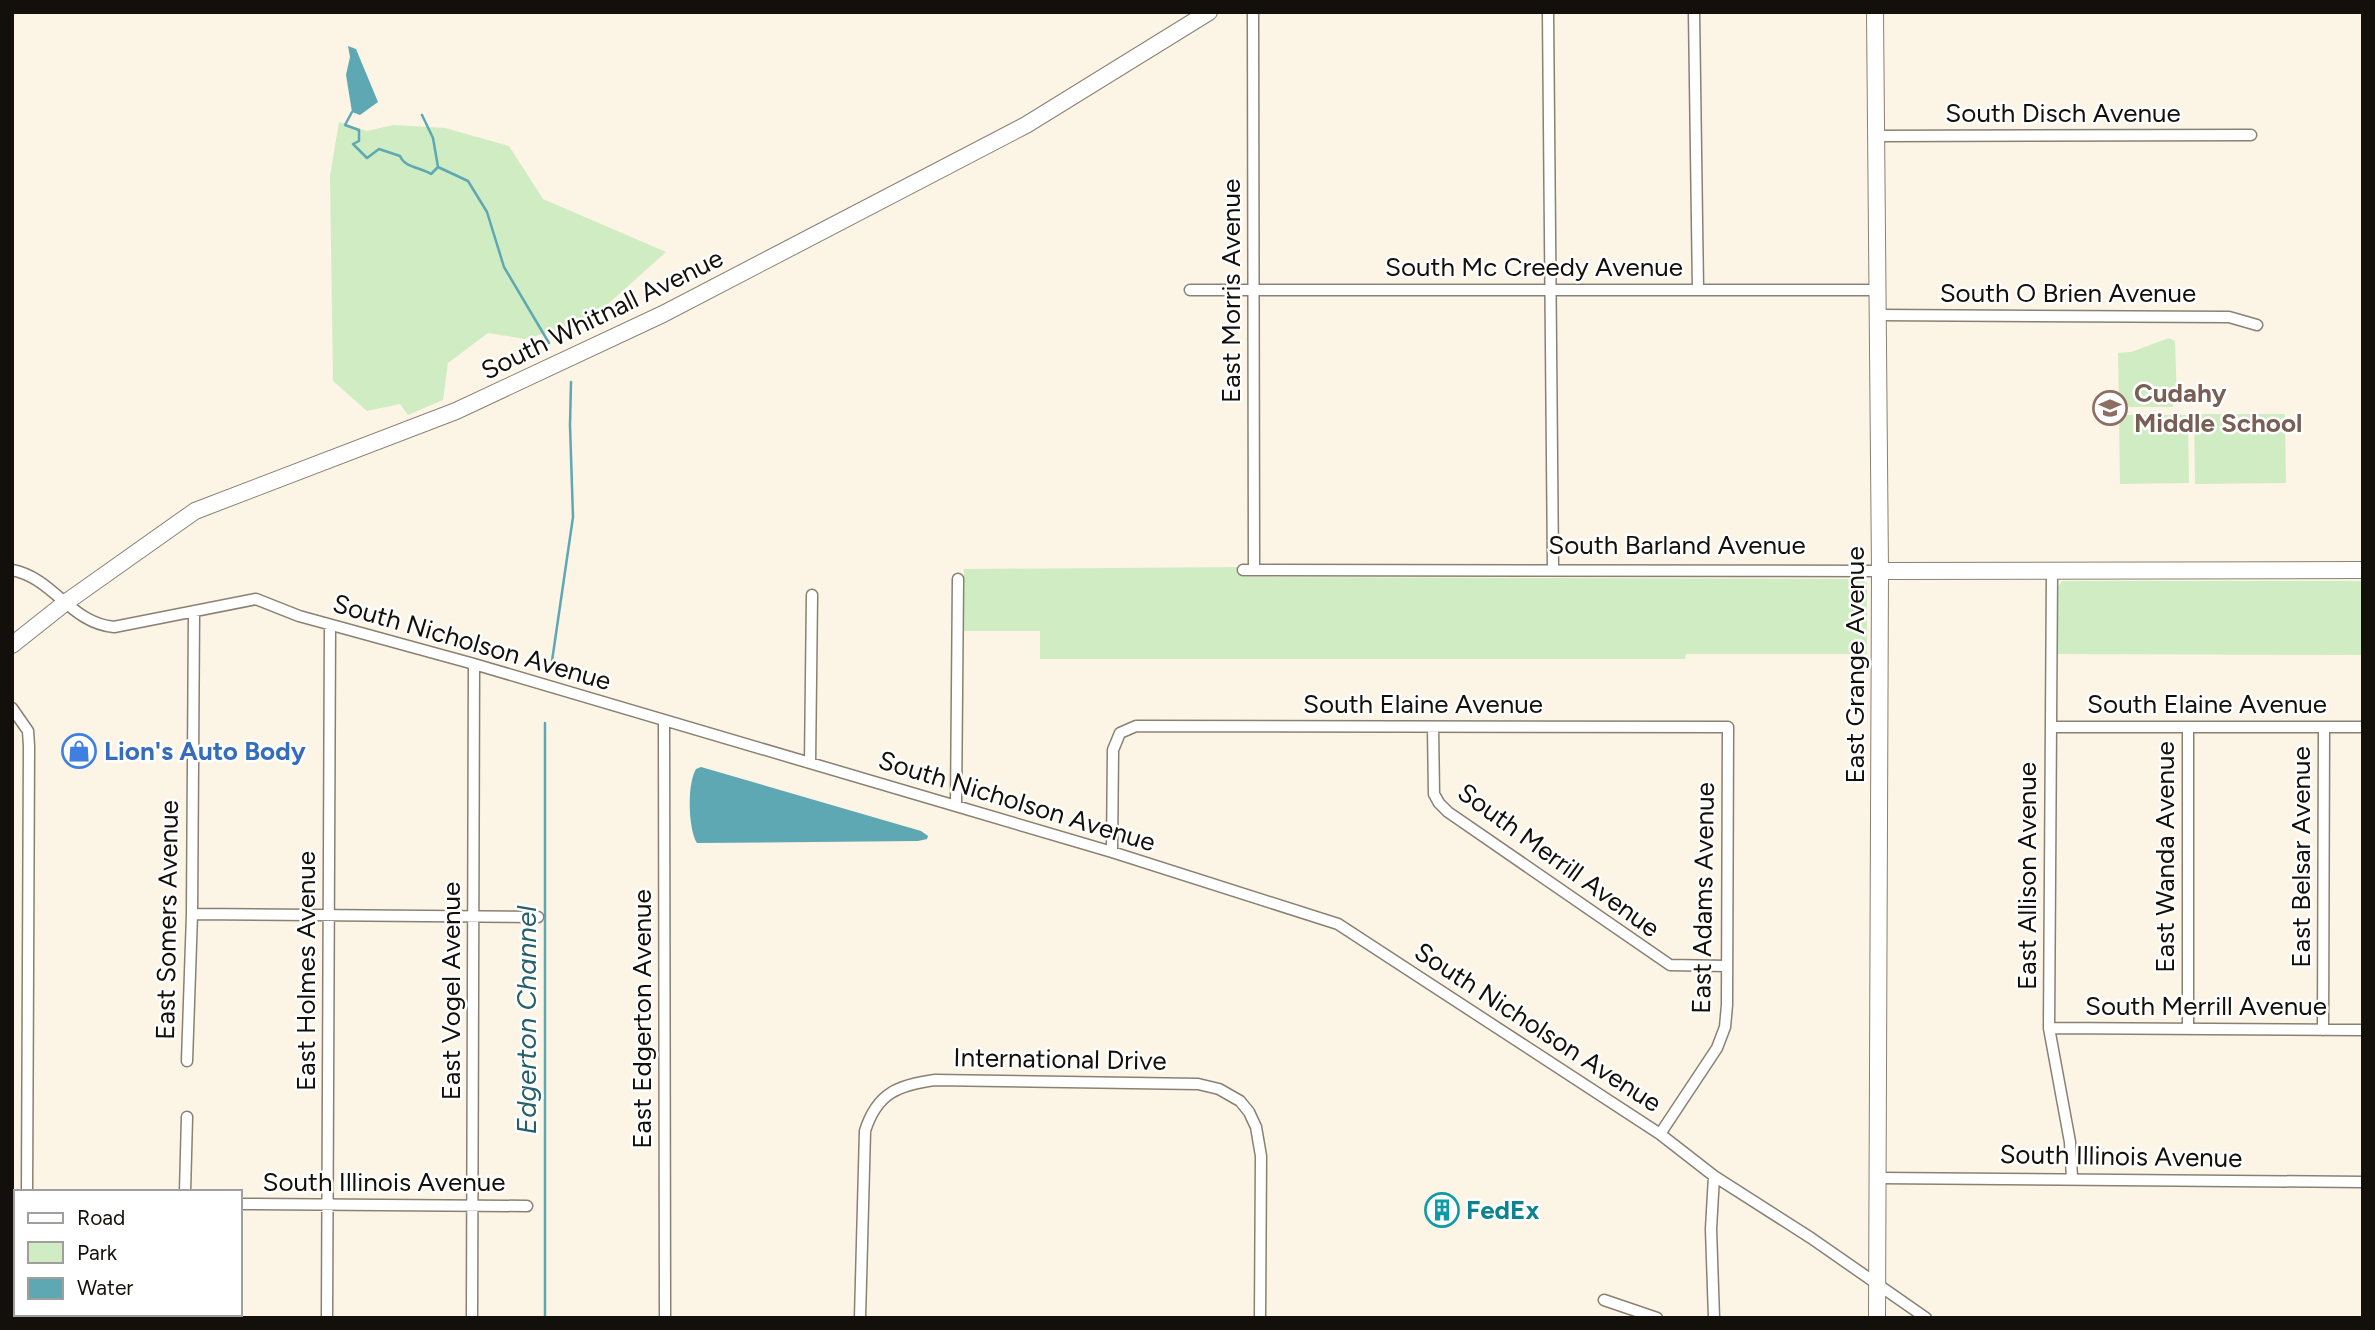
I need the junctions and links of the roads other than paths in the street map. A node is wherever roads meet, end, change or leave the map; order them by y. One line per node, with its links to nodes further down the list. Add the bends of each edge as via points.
1 (1209, 12): 23 (street, South Whitnall Avenue, via 1026,125 663,314 456,411 195,511)
2 (1253, 12): 9 (street, East Morris Avenue)
3 (1548, 12): 10 (street)
4 (1693, 12): 11 (street)
5 (1875, 12): 7 (street, East Grange Avenue)
6 (2251, 135): 7 (street, South Disch Avenue)
7 (1876, 136): 12 (street, East Grange Avenue)
8 (1190, 290): 9 (street, South Mc Creedy Avenue)
9 (1254, 290): 10 (street, South Mc Creedy Avenue); 17 (street, East Morris Avenue)
10 (1552, 290): 11 (street, South Mc Creedy Avenue); 15 (street)
11 (1698, 290): 12 (street, South Mc Creedy Avenue)
12 (1878, 290): 13 (street, East Grange Avenue)
13 (1878, 316): 14 (street, South O Brien Avenue, via 2229,317); 19 (street, East Grange Avenue)
14 (2257, 325)
15 (1553, 569): 17 (street, South Barland Avenue); 19 (street, South Barland Avenue)
16 (12, 570): 23 (street, South Nicholson Avenue, via 34,578)
17 (1249, 570)
18 (2363, 570): 20 (street, South Barland Avenue)
19 (1880, 571): 20 (street, South Barland Avenue); 52 (street, East Grange Avenue)
20 (2052, 571): 32 (street, East Allison Avenue)
21 (958, 579): 37 (street)
22 (812, 595): 36 (street)
23 (65, 603): 24 (street, South Nicholson Avenue, via 89,622 114,627); 26 (street, South Whitnall Avenue)
24 (194, 612): 25 (street, South Nicholson Avenue, via 257,598); 39 (street, East Somers Avenue)
25 (330, 625): 27 (street, South Nicholson Avenue); 40 (street, East Holmes Avenue)
26 (12, 645)
27 (474, 664): 29 (street, South Nicholson Avenue); 41 (street, East Vogel Avenue)
28 (12, 708): 55 (street, via 28,731 29,746)
29 (664, 721): 36 (street, South Nicholson Avenue); 65 (street, East Edgerton Avenue)
30 (1433, 727): 31 (street, South Elaine Avenue); 38 (street, South Elaine Avenue, via 1136,726 1120,733 1112,750); 43 (street, South Merrill Avenue, via 1434,794 1448,812 1670,965)
31 (1728, 727): 43 (street, East Adams Avenue)
32 (2051, 727): 33 (street, South Elaine Avenue); 44 (street, East Allison Avenue)
33 (2188, 727): 34 (street, South Elaine Avenue); 45 (street, East Wanda Avenue)
34 (2324, 727): 35 (street, South Elaine Avenue); 46 (street, East Belsar Avenue)
35 (2363, 727)
36 (810, 763): 37 (street, South Nicholson Avenue)
37 (956, 806): 38 (street, South Nicholson Avenue)
38 (1112, 852): 50 (street, South Nicholson Avenue, via 1338,924)
39 (192, 914): 40 (street); 48 (street, East Somers Avenue)
40 (328, 915): 41 (street); 57 (street, East Holmes Avenue)
41 (473, 917): 42 (street); 59 (street, East Vogel Avenue)
42 (538, 917)
43 (1727, 966): 50 (street, East Adams Avenue, via 1724,1027 1717,1048)
44 (2049, 1028): 45 (street, South Merrill Avenue); 53 (street, East Allison Avenue)
45 (2188, 1028): 46 (street, South Merrill Avenue)
46 (2323, 1030): 47 (street, South Merrill Avenue)
47 (2363, 1030)
48 (187, 1061)
49 (187, 1117): 56 (street)
50 (1660, 1134): 51 (street, South Nicholson Avenue)
51 (1714, 1176): 61 (street, South Nicholson Avenue); 69 (street)
52 (1878, 1178): 53 (street, South Illinois Avenue); 61 (street, East Grange Avenue)
53 (2072, 1178): 54 (street, South Illinois Avenue)
54 (2363, 1182)
55 (27, 1190)
56 (185, 1190)
57 (327, 1203): 58 (street, South Illinois Avenue); 59 (street, South Illinois Avenue); 63 (street, East Holmes Avenue)
58 (242, 1204)
59 (473, 1204): 60 (street, South Illinois Avenue); 64 (street, East Vogel Avenue)
60 (527, 1206)
61 (1877, 1282): 70 (street, East Grange Avenue); 71 (street, South Nicholson Avenue)
62 (1604, 1300): 68 (street)
63 (327, 1318)
64 (472, 1318)
65 (665, 1318)
66 (860, 1318): 67 (street, International Drive, via 865,1130 877,1103 887,1095 915,1082 935,1080 1198,1084 1240,1101 1254,1119 1261,1156)
67 (1260, 1318)
68 (1657, 1318)
69 (1714, 1318)
70 (1877, 1318)
71 (1926, 1318)

